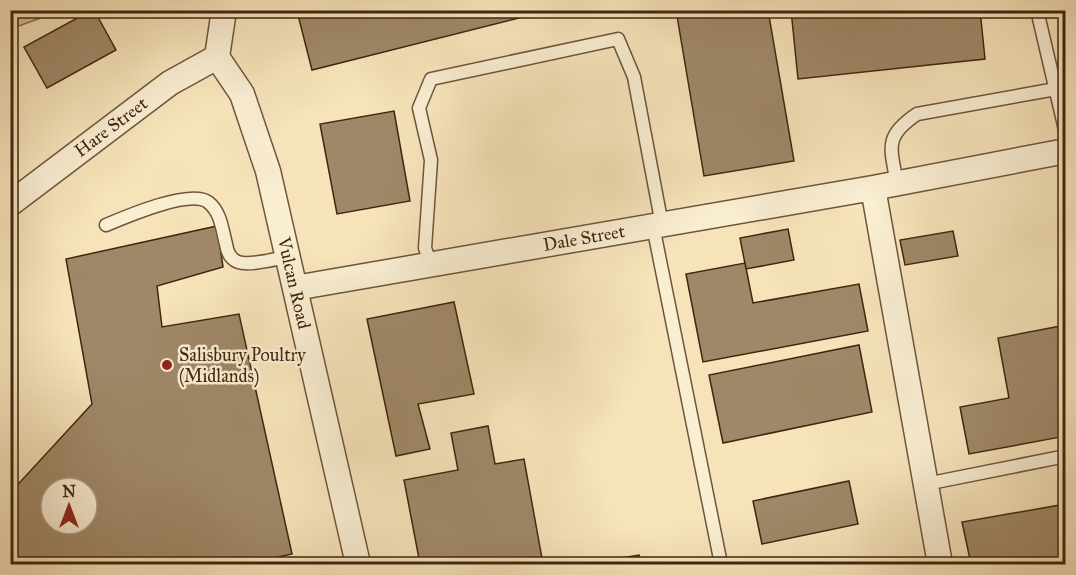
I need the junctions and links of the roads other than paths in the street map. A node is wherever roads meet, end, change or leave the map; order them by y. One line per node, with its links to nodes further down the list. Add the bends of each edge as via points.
1 (224, 10): 3 (street)
2 (1037, 10): 4 (lane)
3 (217, 57): 9 (street, Hare Street, via 170,83); 12 (street, Vulcan Road, via 242,94 268,171)
4 (1056, 89): 5 (lane); 7 (lane, via 917,114 900,125 891,146)
5 (1065, 134)
6 (1065, 151): 7 (street, Dale Street)
7 (897, 184): 8 (street, Dale Street)
8 (873, 188): 11 (street, Dale Street); 16 (street)
9 (10, 204)
10 (106, 225): 12 (lane, via 152,207 202,199 217,213 235,262)
11 (658, 226): 13 (street, Dale Street); 13 (lane, via 634,78 618,39 431,79 419,108 431,160 425,233); 18 (lane)
12 (288, 257): 14 (street, Vulcan Road)
13 (431, 265): 14 (street, Dale Street)
14 (295, 288): 17 (street, Vulcan Road)
15 (1065, 456): 16 (lane)
16 (926, 484): 19 (street)
17 (358, 564)
18 (721, 564)
19 (940, 564)

